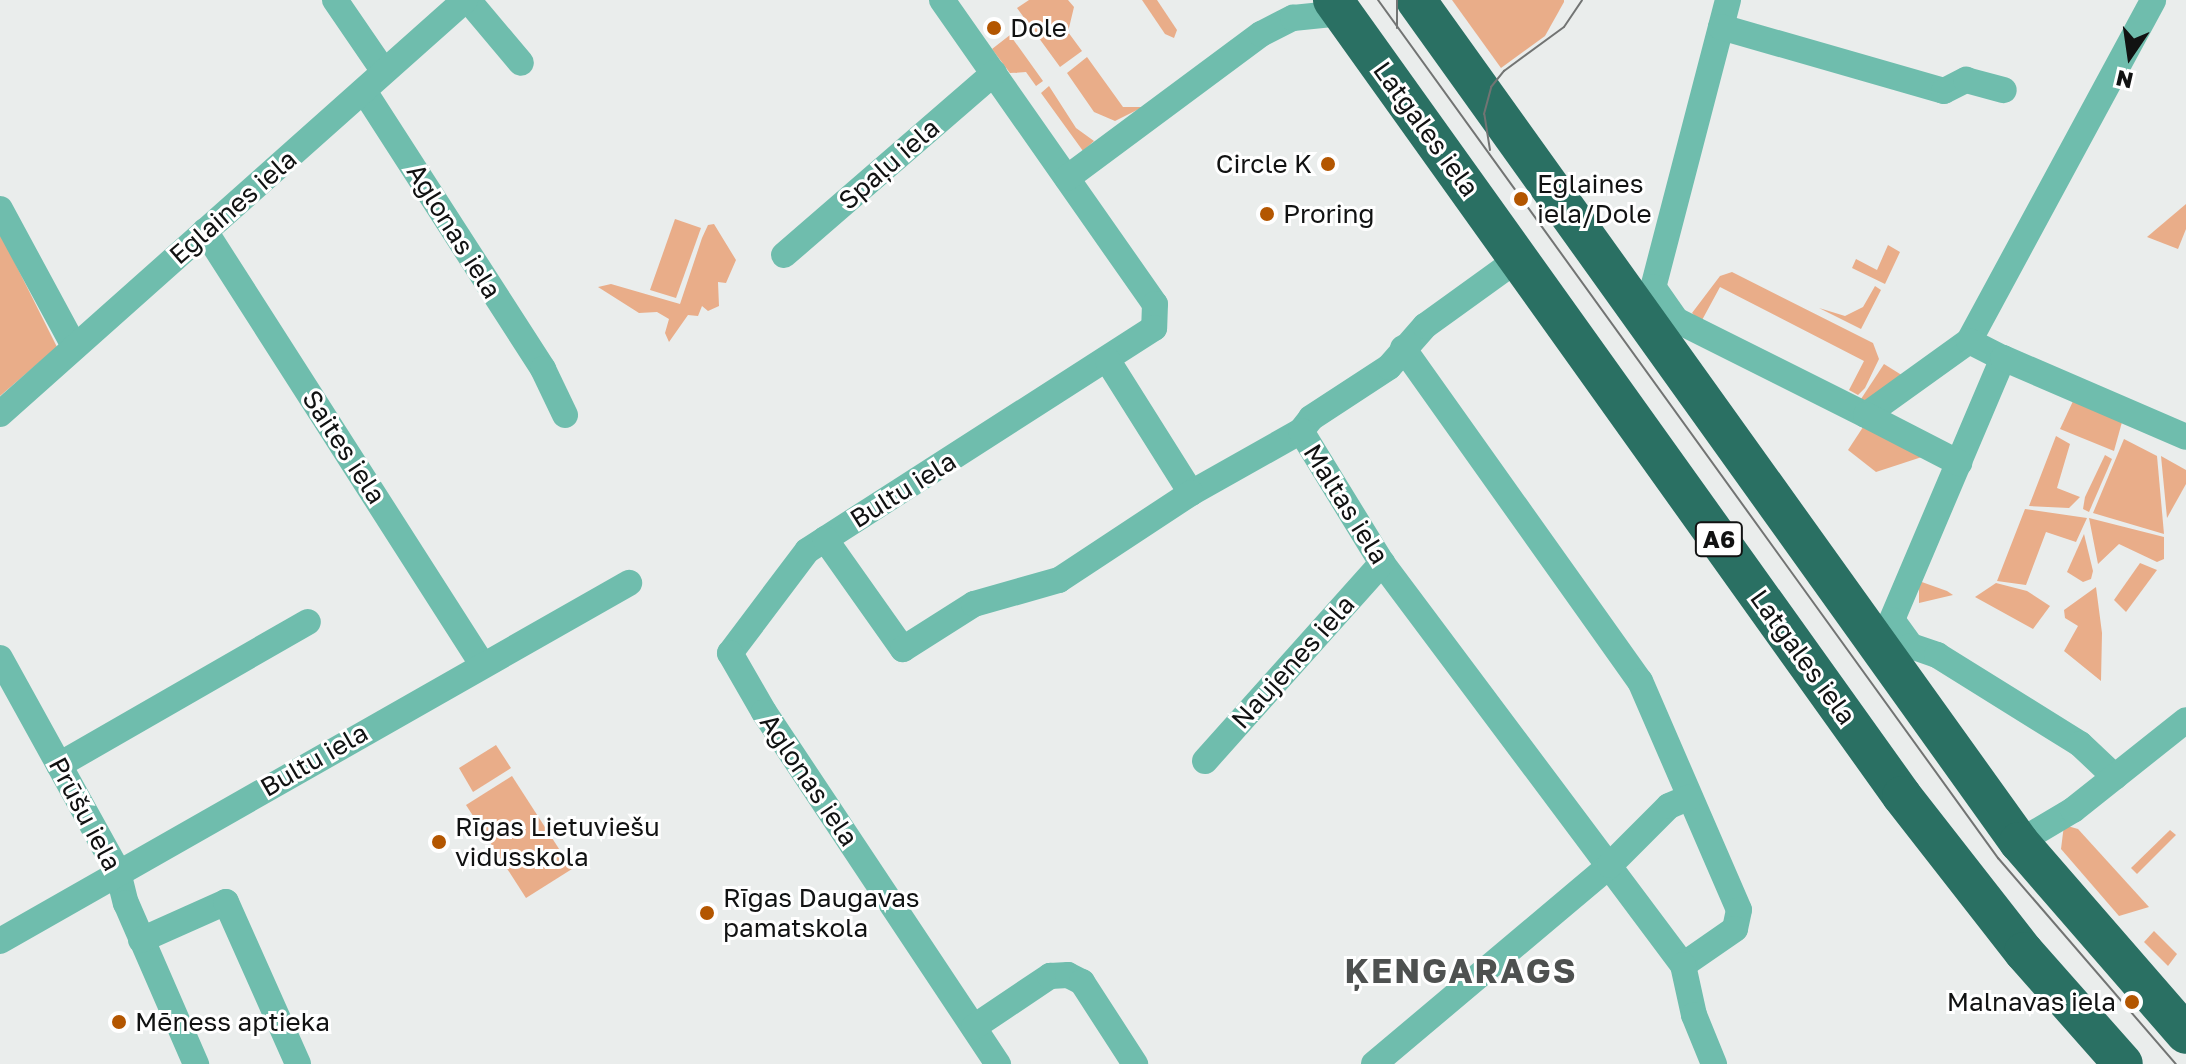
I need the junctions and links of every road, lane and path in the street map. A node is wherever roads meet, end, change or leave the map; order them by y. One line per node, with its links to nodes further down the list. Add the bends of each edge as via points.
1 (335, 0): 11 (street)
2 (467, 0): 10 (street); 11 (street, Eglaines iela)
3 (942, 0): 12 (street)
4 (1416, 0): 20 (highway, A6)
5 (1728, 0): 9 (street)
6 (2153, 0): 21 (street)
7 (1338, 7): 8 (street); 19 (highway, Latgales iela / A6)
8 (1287, 11): 15 (street)
9 (1721, 27): 13 (street, via 1944,91 1966,80); 20 (street, via 1656,273)
10 (521, 63)
11 (383, 70): 14 (street, Eglaines iela)
12 (994, 73): 15 (street); 18 (street, Spaļu iela)
13 (2004, 90)
14 (364, 91): 17 (street, Eglaines iela); 27 (street, Aglonas iela, via 543,369)
15 (1067, 178): 25 (street, via 1155,304 1154,328)
16 (0, 209): 22 (street)
17 (205, 231): 22 (street, Eglaines iela); 40 (street, Saites iela)
18 (784, 255)
19 (1518, 259): 23 (street); 52 (highway, Latgales iela / A6, via 1902,796)
20 (1653, 310): 28 (street); 37 (highway, A6)
21 (1969, 341): 24 (street); 28 (street)
22 (74, 346): 26 (street, Eglaines iela)
23 (1403, 348): 29 (street, via 1389,367 1311,418); 45 (street, via 1640,681)
24 (2003, 358): 30 (street); 31 (street)
25 (1108, 361): 32 (street); 33 (street, Bultu iela)
26 (0, 414)
27 (565, 415)
28 (1866, 415): 31 (street)
29 (1301, 431): 32 (street, Maltas iela); 34 (street, Maltas iela)
30 (2186, 437)
31 (1959, 463): 37 (street, via 1892,620)
32 (1191, 493): 33 (street, Maltas iela, via 1059,580 974,604 903,649)
33 (825, 539): 38 (street, Bultu iela, via 796,560)
34 (1382, 563): 42 (street, Naujenes iela); 47 (street, Maltas iela)
35 (629, 583): 40 (street, Bultu iela)
36 (308, 622): 43 (street)
37 (1890, 641): 44 (street, via 1937,655 2080,744); 46 (highway, A6)
38 (730, 653): 54 (street, Aglonas iela)
39 (0, 658): 43 (street, Prūšu iela)
40 (482, 664): 48 (street, Bultu iela)
41 (2186, 720): 44 (street)
42 (1205, 761)
43 (59, 765): 48 (street, Prūšu iela)
44 (2115, 777): 46 (street)
45 (1688, 798): 47 (street, via 1669,806); 53 (street, via 1739,910 1735,929)
46 (2019, 842): 49 (highway, A6)
47 (1610, 865): 53 (street, Maltas iela); 60 (street)
48 (118, 872): 50 (street, Prūšu iela); 51 (street, Bultu iela)
49 (2073, 910): 52 (highway); 55 (highway, A6)
50 (141, 940): 56 (street, Prūšu iela); 57 (street, via 226,902)
51 (0, 941)
52 (2024, 952): 62 (highway, Latgales iela / A6)
53 (1683, 965): 61 (street, Maltas iela, via 1694,1015)
54 (974, 1027): 58 (street, Aglonas iela); 59 (street, via 1050,976 1068,975 1082,982)
55 (2186, 1034)
56 (196, 1064)
57 (298, 1064)
58 (998, 1064)
59 (1135, 1064)
60 (1374, 1064)
61 (1714, 1064)
62 (2123, 1064)

